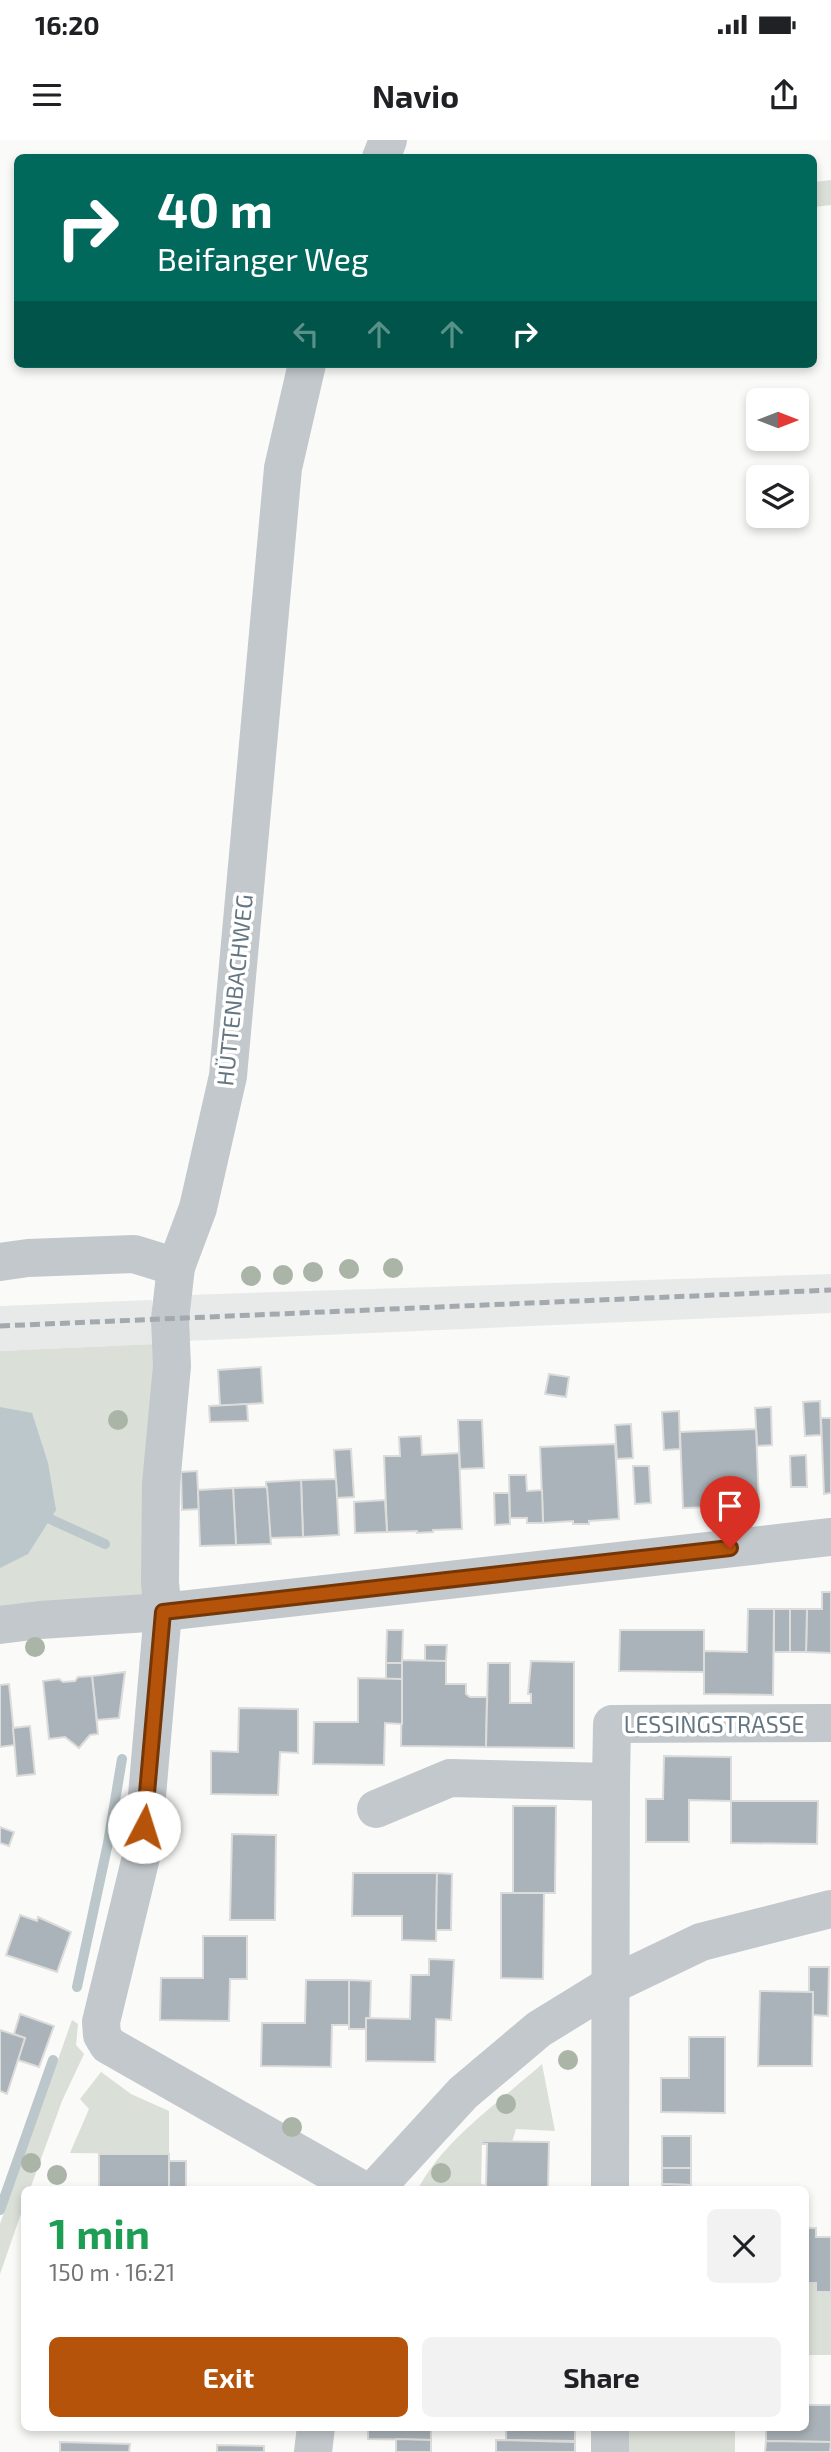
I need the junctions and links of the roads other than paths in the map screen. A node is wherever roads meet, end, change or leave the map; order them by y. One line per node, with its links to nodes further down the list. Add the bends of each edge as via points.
1 (306, 368): 3 (street, HÜTTENBACHWEG, via 283,468 228,1076 198,1208)
2 (0, 1262): 3 (street, via 134,1254)
3 (176, 1267): 5 (street, HÜTTENBACHWEG, via 161,1484)
4 (831, 1537): 5 (street)
5 (163, 1612): 6 (street); 12 (street, HÜTTENBACHWEG, via 142,1853 101,2022 102,2035 108,2045)
6 (0, 1625)
7 (831, 1723): 8 (street, LESSINGSTRASSE, via 612,1724)
8 (611, 1782): 9 (street, via 450,1778); 11 (street, LESSINGSTRASSE)
9 (376, 1810)
10 (831, 1909): 11 (street, via 701,1942)
11 (610, 1986): 13 (street, via 539,2029 463,2093); 14 (street, LESSINGSTRASSE)
12 (356, 2186)
13 (378, 2186)
14 (610, 2186)
15 (316, 2431): 17 (street)
16 (610, 2431): 18 (street)
17 (313, 2452)
18 (610, 2452)

